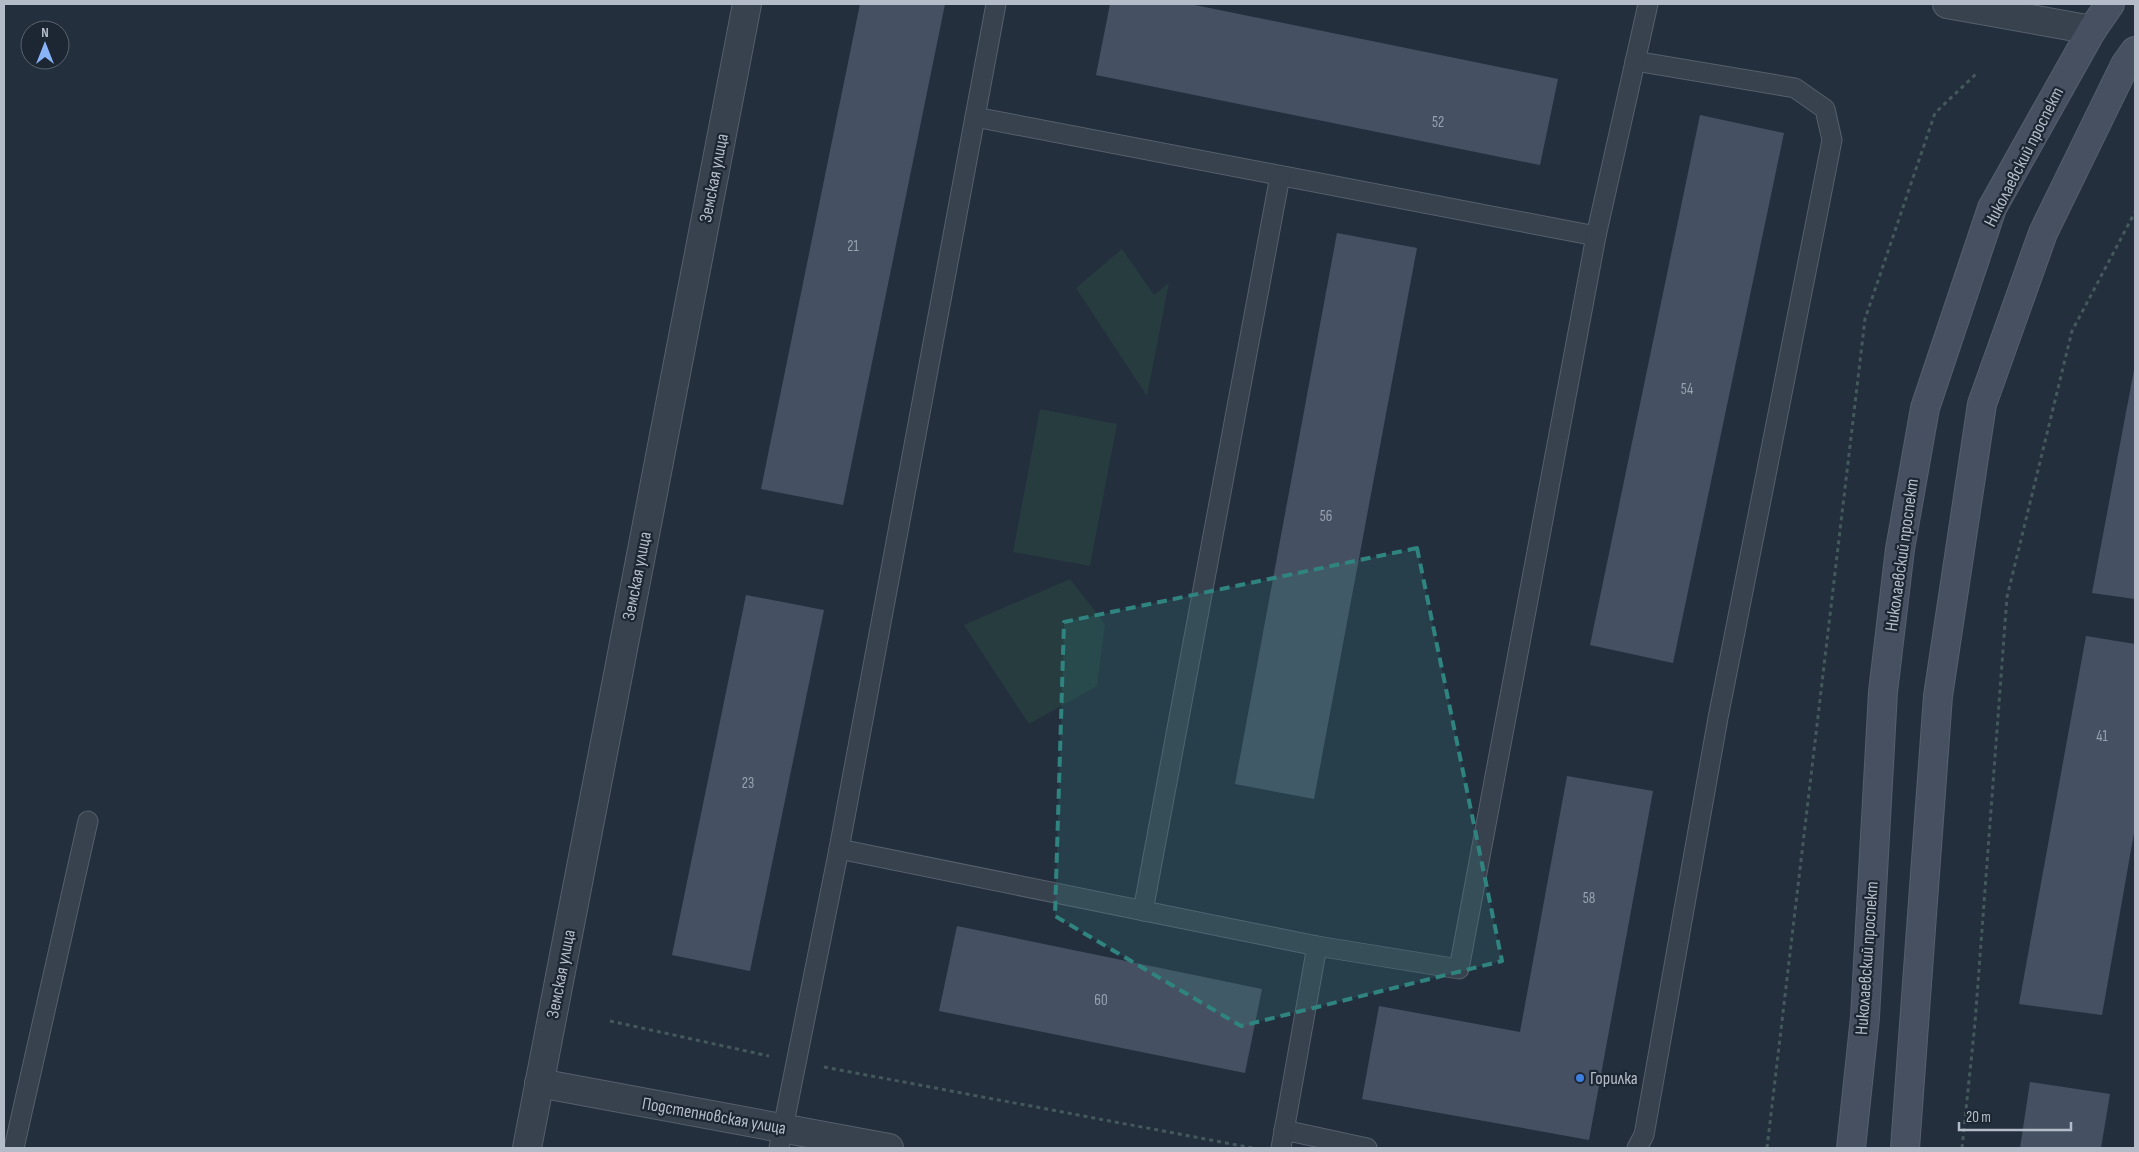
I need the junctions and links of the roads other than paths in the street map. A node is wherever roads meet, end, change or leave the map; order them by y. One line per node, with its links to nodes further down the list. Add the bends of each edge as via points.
1 (747, 4): 16 (street, Земская улица)
2 (996, 4): 9 (lane)
3 (1648, 4): 7 (lane)
4 (1947, 4): 6 (street)
5 (2110, 4): 6 (main road, Николаевский проспект)
6 (2092, 30): 25 (main road, Николаевский проспект, via 1992,208 1925,408 1900,548 1883,692 1865,1017)
7 (1635, 61): 11 (lane); 24 (lane, via 1795,88 1824,109 1832,140 1718,718 1644,1135)
8 (2132, 63): 26 (main road, via 2044,233 1982,404 1938,696)
9 (975, 117): 10 (lane); 13 (lane)
10 (1280, 176): 11 (lane); 14 (lane)
11 (1596, 236): 15 (lane, via 1459,969)
12 (88, 821): 19 (lane)
13 (839, 849): 14 (lane); 18 (lane)
14 (1143, 911): 15 (lane)
15 (1317, 946): 17 (lane)
16 (540, 1083): 18 (street, Подстепновская улица); 20 (street, Земская улица)
17 (1284, 1130): 22 (lane); 23 (lane)
18 (780, 1138): 21 (street, Подстепновская улица)
19 (14, 1148)
20 (527, 1148)
21 (889, 1148)
22 (1280, 1148)
23 (1367, 1148)
24 (1637, 1148)
25 (1851, 1148)
26 (1905, 1148)

